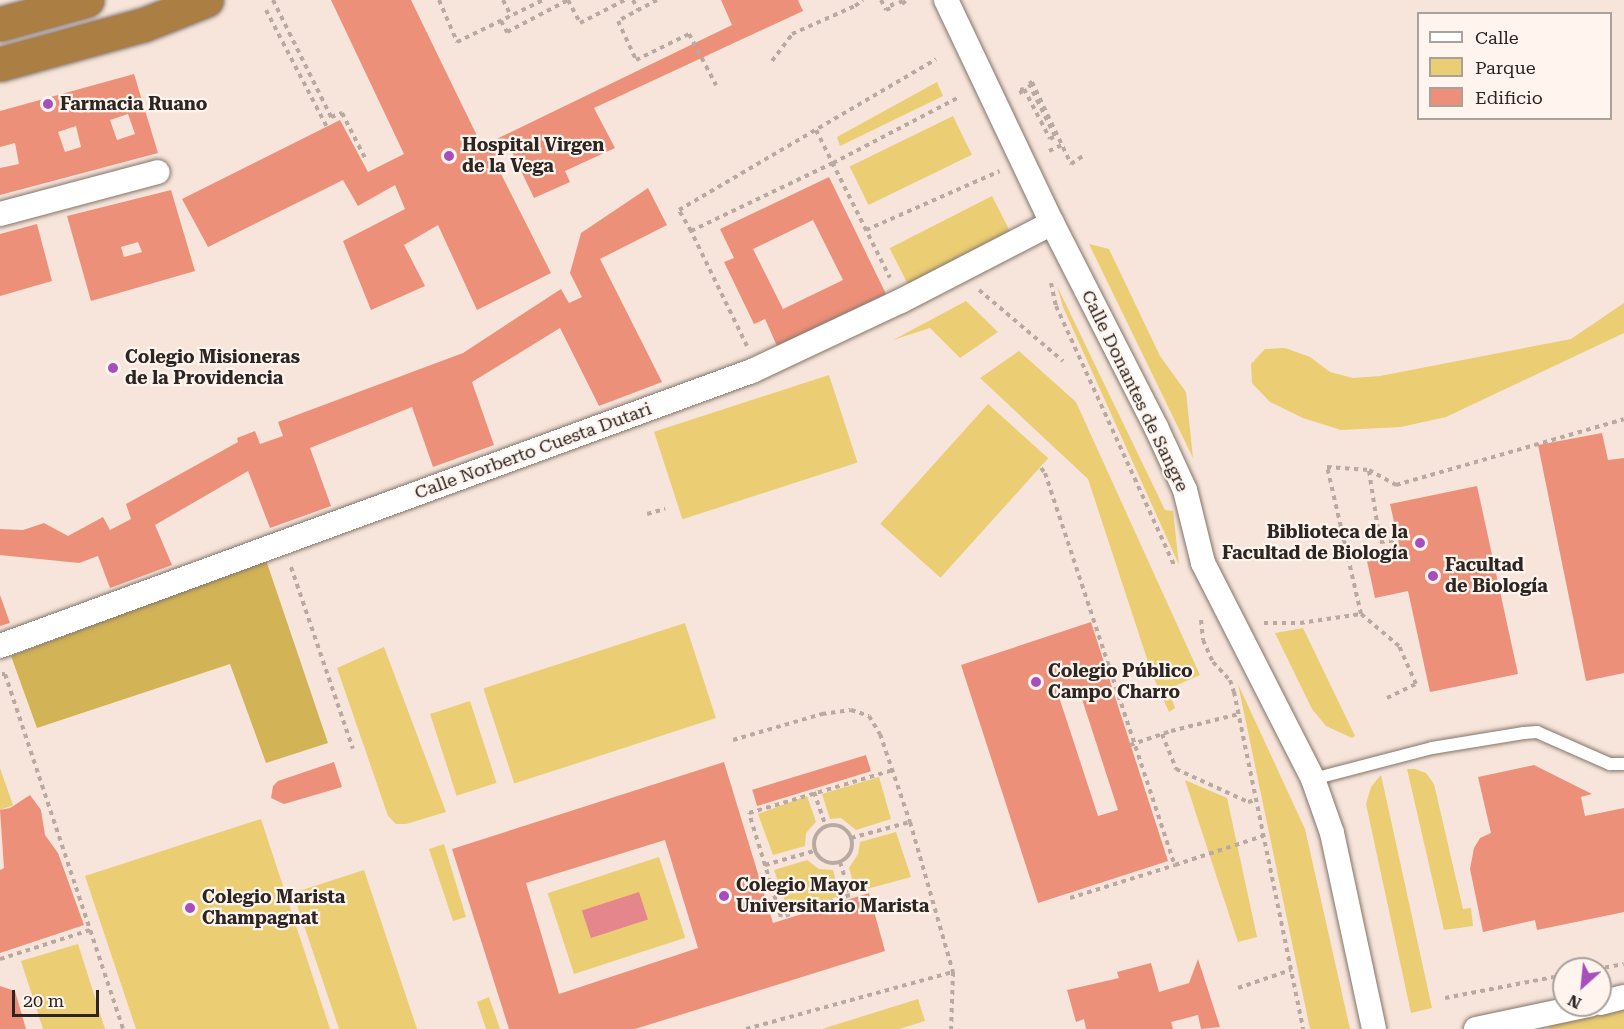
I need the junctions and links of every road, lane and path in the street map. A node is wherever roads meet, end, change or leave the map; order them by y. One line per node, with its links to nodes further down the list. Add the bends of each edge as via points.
1 (87, 0): 20 (highway)
2 (206, 0): 23 (highway, via 143,25)
3 (273, 0): 32 (path, via 331,117 342,113)
4 (439, 0): 19 (path, via 458,42)
5 (503, 0): 18 (path)
6 (543, 0): 18 (path)
7 (625, 0): 19 (path, via 580,23 568,0 507,32)
8 (633, 0): 17 (path)
9 (657, 0): 17 (path)
10 (863, 0): 22 (path, via 792,34)
11 (881, 0): 12 (path, via 886,10 893,7)
12 (890, 0)
13 (900, 0): 14 (path, via 902,4)
14 (907, 0)
15 (946, 0): 37 (street, Calle Donantes de Sangre)
16 (266, 10): 26 (path)
17 (638, 10): 24 (path, via 618,21 636,60 689,34)
18 (511, 16): 19 (path)
19 (501, 21)
20 (0, 24)
21 (936, 59): 28 (path)
22 (772, 61)
23 (0, 64)
24 (716, 85)
25 (959, 97): 33 (path)
26 (327, 127)
27 (1038, 128): 29 (path, via 1020,90 1024,89 1050,139 1056,136 1029,84 1032,82)
28 (816, 130): 33 (path); 39 (path, via 679,210)
29 (1062, 145): 30 (path); 31 (path, via 1071,164)
30 (1049, 151)
31 (1083, 156)
32 (365, 158)
33 (832, 163): 38 (path); 39 (path)
34 (1007, 168): 38 (path)
35 (158, 172): 36 (street)
36 (0, 214)
37 (1052, 223): 40 (street, Calle Norberto Cuesta Dutari); 66 (street, Calle Donantes de Sangre, via 1185,490 1203,563)
38 (866, 230): 42 (path)
39 (690, 231): 44 (path)
40 (957, 272): 42 (street, Calle Norberto Cuesta Dutari); 43 (path)
41 (1049, 276): 52 (path, via 1056,306)
42 (901, 301): 44 (street, Calle Norberto Cuesta Dutari)
43 (1063, 361)
44 (758, 369): 51 (street, Calle Norberto Cuesta Dutari)
45 (1624, 419): 47 (path, via 1396,485)
46 (1041, 468): 62 (path)
47 (1369, 470): 50 (path, via 1380,542); 53 (path, via 1327,467)
48 (666, 509): 49 (path)
49 (647, 514)
50 (1398, 540)
51 (283, 543): 56 (street, Calle Norberto Cuesta Dutari); 63 (path)
52 (1176, 570)
53 (1361, 614): 55 (path, via 1300,623); 58 (path, via 1399,646 1416,684)
54 (1200, 619): 59 (path, via 1203,640 1213,662 1230,680)
55 (1264, 623)
56 (0, 646)
57 (0, 675): 78 (path, via 5,674)
58 (1387, 698)
59 (1239, 714): 60 (path); 68 (path)
60 (1162, 734): 62 (path); 68 (path, via 1176,769 1248,802)
61 (733, 740): 65 (path, via 822,714 851,710 869,716)
62 (1132, 745): 76 (path)
63 (353, 749)
64 (1624, 765): 66 (lane, via 1610,764 1537,732 1432,748)
65 (893, 770): 67 (path); 69 (path)
66 (1313, 779): 90 (street, Calle Donantes de Sangre, via 1332,833)
67 (814, 792): 70 (path); 75 (path, via 749,813)
68 (1256, 800): 71 (path)
69 (910, 822): 72 (path); 81 (path)
70 (826, 827): 72 (path, via 842,828); 73 (path, via 814,838)
71 (1263, 836): 76 (path); 80 (path)
72 (851, 838): 74 (path, via 852,849)
73 (814, 851): 74 (path, via 831,864); 75 (path)
74 (840, 862): 75 (path, via 850,895 781,917)
75 (765, 865)
76 (1175, 865): 77 (path)
77 (1070, 898)
78 (90, 930): 79 (path); 86 (path)
79 (0, 959)
80 (1291, 970): 83 (path); 89 (path)
81 (953, 972): 87 (path); 88 (path)
82 (1552, 977): 84 (path)
83 (1238, 988)
84 (1445, 999)
85 (1552, 1013): 91 (street)
86 (123, 1029)
87 (746, 1029)
88 (951, 1029)
89 (1303, 1029)
90 (1374, 1029)
91 (1476, 1029)

